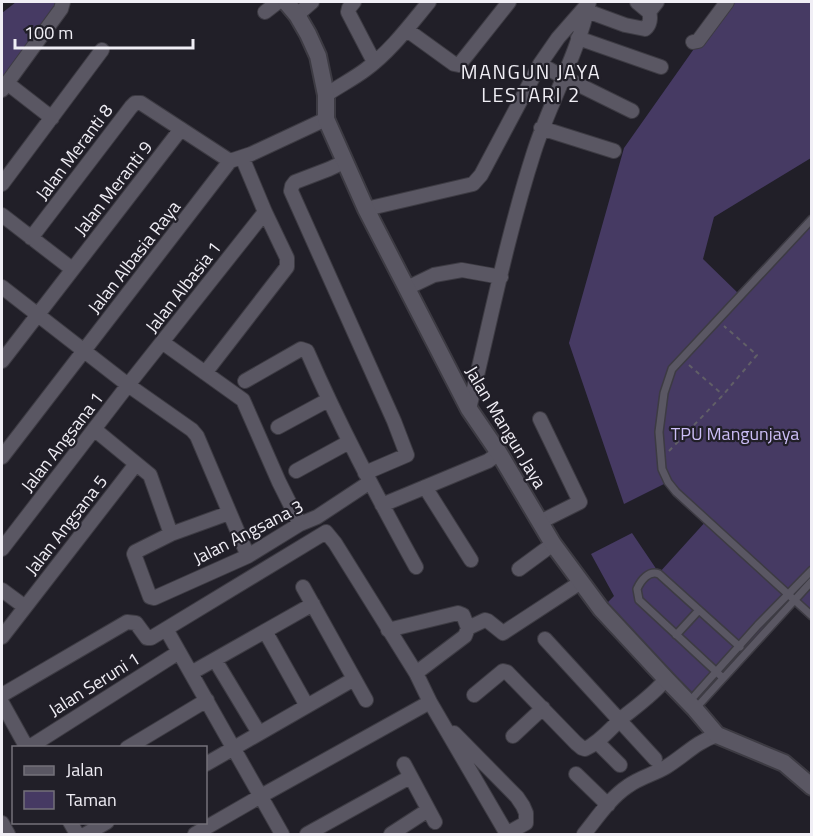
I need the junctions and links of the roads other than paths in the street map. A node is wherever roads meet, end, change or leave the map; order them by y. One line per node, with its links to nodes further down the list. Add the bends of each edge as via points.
1 (63, 2): 21 (street, via 62,9)
2 (278, 2): 12 (street)
3 (312, 2): 11 (street)
4 (354, 2): 17 (street, via 348,12)
5 (429, 2): 13 (street)
6 (509, 2): 13 (street, via 459,65)
7 (638, 2): 10 (street)
8 (727, 2): 15 (street, via 698,41)
9 (588, 5): 10 (street, via 625,25 645,29); 14 (street); 18 (street)
10 (653, 7)
11 (292, 8): 22 (street, Jalan Mangun Jaya, via 318,56)
12 (265, 12)
13 (407, 30): 17 (street)
14 (578, 38): 19 (street); 20 (street)
15 (693, 42)
16 (102, 50): 24 (street)
17 (374, 62): 22 (street)
18 (540, 64): 20 (street); 32 (street, via 473,184)
19 (662, 67)
20 (563, 77): 23 (street); 26 (street)
21 (4, 87): 24 (street)
22 (326, 95): 25 (street, Jalan Mangun Jaya)
23 (632, 111)
24 (52, 118): 31 (street)
25 (326, 119): 29 (street, Jalan Albasia Raya); 30 (street, Jalan Mangun Jaya)
26 (541, 128): 28 (street); 38 (street, via 520,193)
27 (181, 129): 29 (street); 36 (street, Jalan Meranti 8, via 135,103); 37 (street, Jalan Meranti 9)
28 (614, 151)
29 (236, 159): 33 (street); 43 (street, Jalan Albasia Raya)
30 (344, 162): 32 (street, Jalan Mangun Jaya); 58 (street, Jalan Angsana 3, via 295,182 291,191 407,455)
31 (2, 184)
32 (366, 209): 40 (street, Jalan Mangun Jaya)
33 (265, 212): 42 (street, Jalan Albasia 1); 45 (street, via 287,258 287,267)
34 (2, 215): 36 (street)
35 (812, 219): 76 (lane, via 672,369 659,432 662,469 668,482)
36 (31, 238): 37 (street)
37 (72, 269): 41 (street, Jalan Meranti 9)
38 (501, 277): 40 (street, via 462,270 434,274); 49 (street)
39 (2, 287): 41 (street)
40 (407, 288): 49 (street, Jalan Mangun Jaya)
41 (38, 315): 43 (street); 44 (street, Jalan Meranti 9)
42 (162, 342): 45 (street); 47 (street, Jalan Albasia 1)
43 (84, 351): 47 (street); 55 (street, Jalan Albasia Raya)
44 (2, 359)
45 (205, 373): 63 (street, via 243,399)
46 (244, 381): 48 (street, via 301,349 307,351)
47 (128, 385): 52 (street, Jalan Angsana 1); 61 (street, via 197,436)
48 (328, 400): 51 (street); 53 (street)
49 (470, 409): 54 (street, Jalan Mangun Jaya)
50 (540, 419): 62 (street, via 580,502)
51 (278, 427)
52 (94, 429): 56 (street); 66 (street, Jalan Angsana 1)
53 (349, 442): 57 (street); 58 (street)
54 (499, 453): 59 (street); 62 (street, Jalan Mangun Jaya)
55 (2, 457)
56 (136, 464): 64 (street, via 150,476); 78 (street, Jalan Angsana 5)
57 (296, 471)
58 (367, 478): 60 (street); 63 (street, Jalan Angsana 3, via 317,517)
59 (425, 487): 60 (street); 68 (street)
60 (382, 505): 69 (street)
61 (229, 513): 64 (street); 67 (street)
62 (540, 522): 65 (street, Jalan Mangun Jaya)
63 (300, 524): 67 (street, Jalan Angsana 3)
64 (171, 534): 67 (street, Jalan Angsana 3, via 134,554 150,597)
65 (553, 544): 70 (street); 72 (street, Jalan Mangun Jaya)
66 (2, 549)
67 (248, 556)
68 (471, 560)
69 (416, 567)
70 (519, 569)
71 (812, 570): 76 (lane)
72 (581, 582): 81 (street, via 503,633 485,620); 96 (street, Jalan Mangun Jaya)
73 (812, 582): 76 (lane)
74 (303, 587): 77 (street)
75 (2, 590): 78 (street)
76 (791, 597): 80 (lane); 88 (lane); 95 (lane)
77 (313, 604): 84 (street); 94 (street)
78 (25, 608): 86 (street, Jalan Angsana 5)
79 (699, 610): 85 (lane); 85 (lane, via 659,574 653,572 644,579 637,589 639,600); 88 (lane)
80 (812, 616)
81 (468, 628): 83 (street, via 463,615 458,613); 93 (street, via 457,643)
82 (166, 629): 83 (street, via 326,532); 89 (street); 97 (street, via 147,638 135,623 127,622)
83 (388, 630): 93 (street)
84 (265, 632): 90 (street); 103 (street)
85 (676, 635): 91 (lane)
86 (2, 637)
87 (545, 639): 107 (street)
88 (740, 646): 91 (lane)
89 (179, 652): 92 (street); 113 (street, Jalan Seruni 1)
90 (215, 660): 92 (street); 108 (street)
91 (717, 672): 95 (lane); 104 (lane)
92 (191, 673): 99 (street)
93 (416, 673): 101 (street)
94 (354, 678): 100 (street); 103 (street)
95 (723, 678): 104 (lane)
96 (666, 679): 104 (street, Jalan Mangun Jaya); 107 (street)
97 (2, 695)
98 (474, 695): 105 (street, via 503,671)
99 (207, 700): 114 (street); 115 (street)
100 (366, 700)
101 (429, 702): 106 (street); 121 (street)
102 (2, 703): 112 (street)
103 (307, 706): 108 (street)
104 (692, 706): 109 (street, Jalan Mangun Jaya)
105 (543, 708): 110 (street); 111 (street, via 582,748)
106 (440, 719): 125 (street, via 517,797); 132 (street)
107 (620, 720): 111 (street); 116 (street)
108 (260, 733): 115 (street)
109 (717, 735): 120 (street, Jalan Mangun Jaya, via 784,763); 122 (street, via 630,784)
110 (513, 736)
111 (597, 742): 118 (street)
112 (27, 746)
113 (30, 746)
114 (129, 746)
115 (233, 748): 117 (street); 121 (street)
116 (656, 759)
117 (207, 763)
118 (620, 765)
119 (576, 774): 122 (street)
120 (812, 787)
121 (261, 796): 128 (street); 129 (street)
122 (608, 805): 133 (street)
123 (2, 823): 126 (street)
124 (104, 824): 127 (street)
125 (529, 829): 132 (street)
126 (8, 834)
127 (86, 834)
128 (195, 834)
129 (282, 834)
130 (307, 834): 131 (street, via 407,771 431,816)
131 (391, 834)
132 (507, 834)
133 (584, 834)

